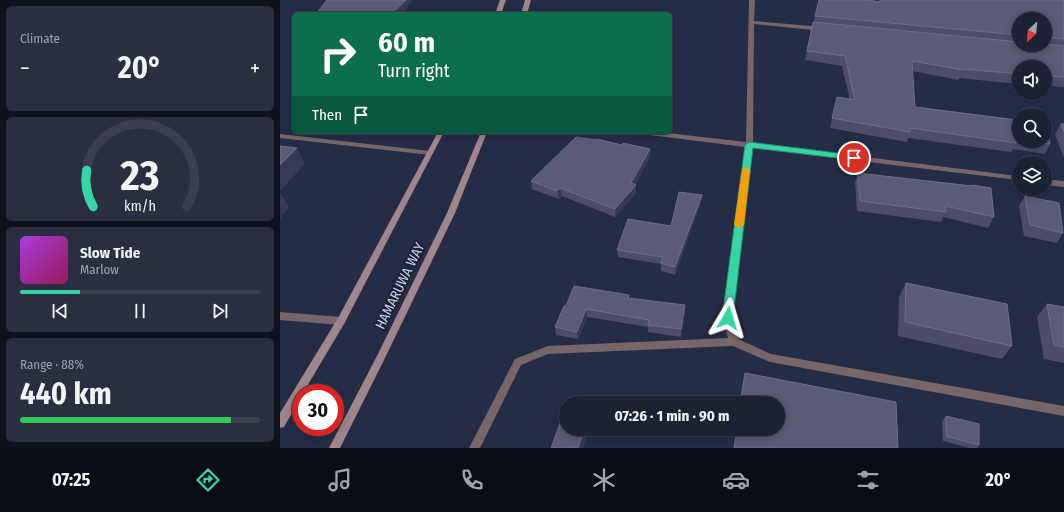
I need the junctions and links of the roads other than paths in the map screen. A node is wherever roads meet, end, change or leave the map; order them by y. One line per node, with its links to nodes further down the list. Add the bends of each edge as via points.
1 (503, 0): 4 (main road)
2 (528, 0): 5 (main road)
3 (752, 0): 6 (street)
4 (499, 12)
5 (525, 12)
6 (752, 22): 7 (street); 12 (street)
7 (830, 29)
8 (440, 134): 13 (main road)
9 (483, 134): 22 (main road, HAMARUWA WAY, via 451,213)
10 (658, 134): 12 (street)
11 (280, 136): 13 (street)
12 (749, 145): 14 (street); 19 (street, via 728,318)
13 (430, 153): 18 (main road)
14 (1012, 177)
15 (1052, 183): 16 (street)
16 (1064, 184)
17 (280, 316): 18 (street)
18 (341, 321): 21 (main road)
19 (734, 342): 20 (street, via 770,358); 23 (street, via 548,350 518,362)
20 (1064, 411)
21 (280, 423)
22 (334, 448)
23 (474, 448)

